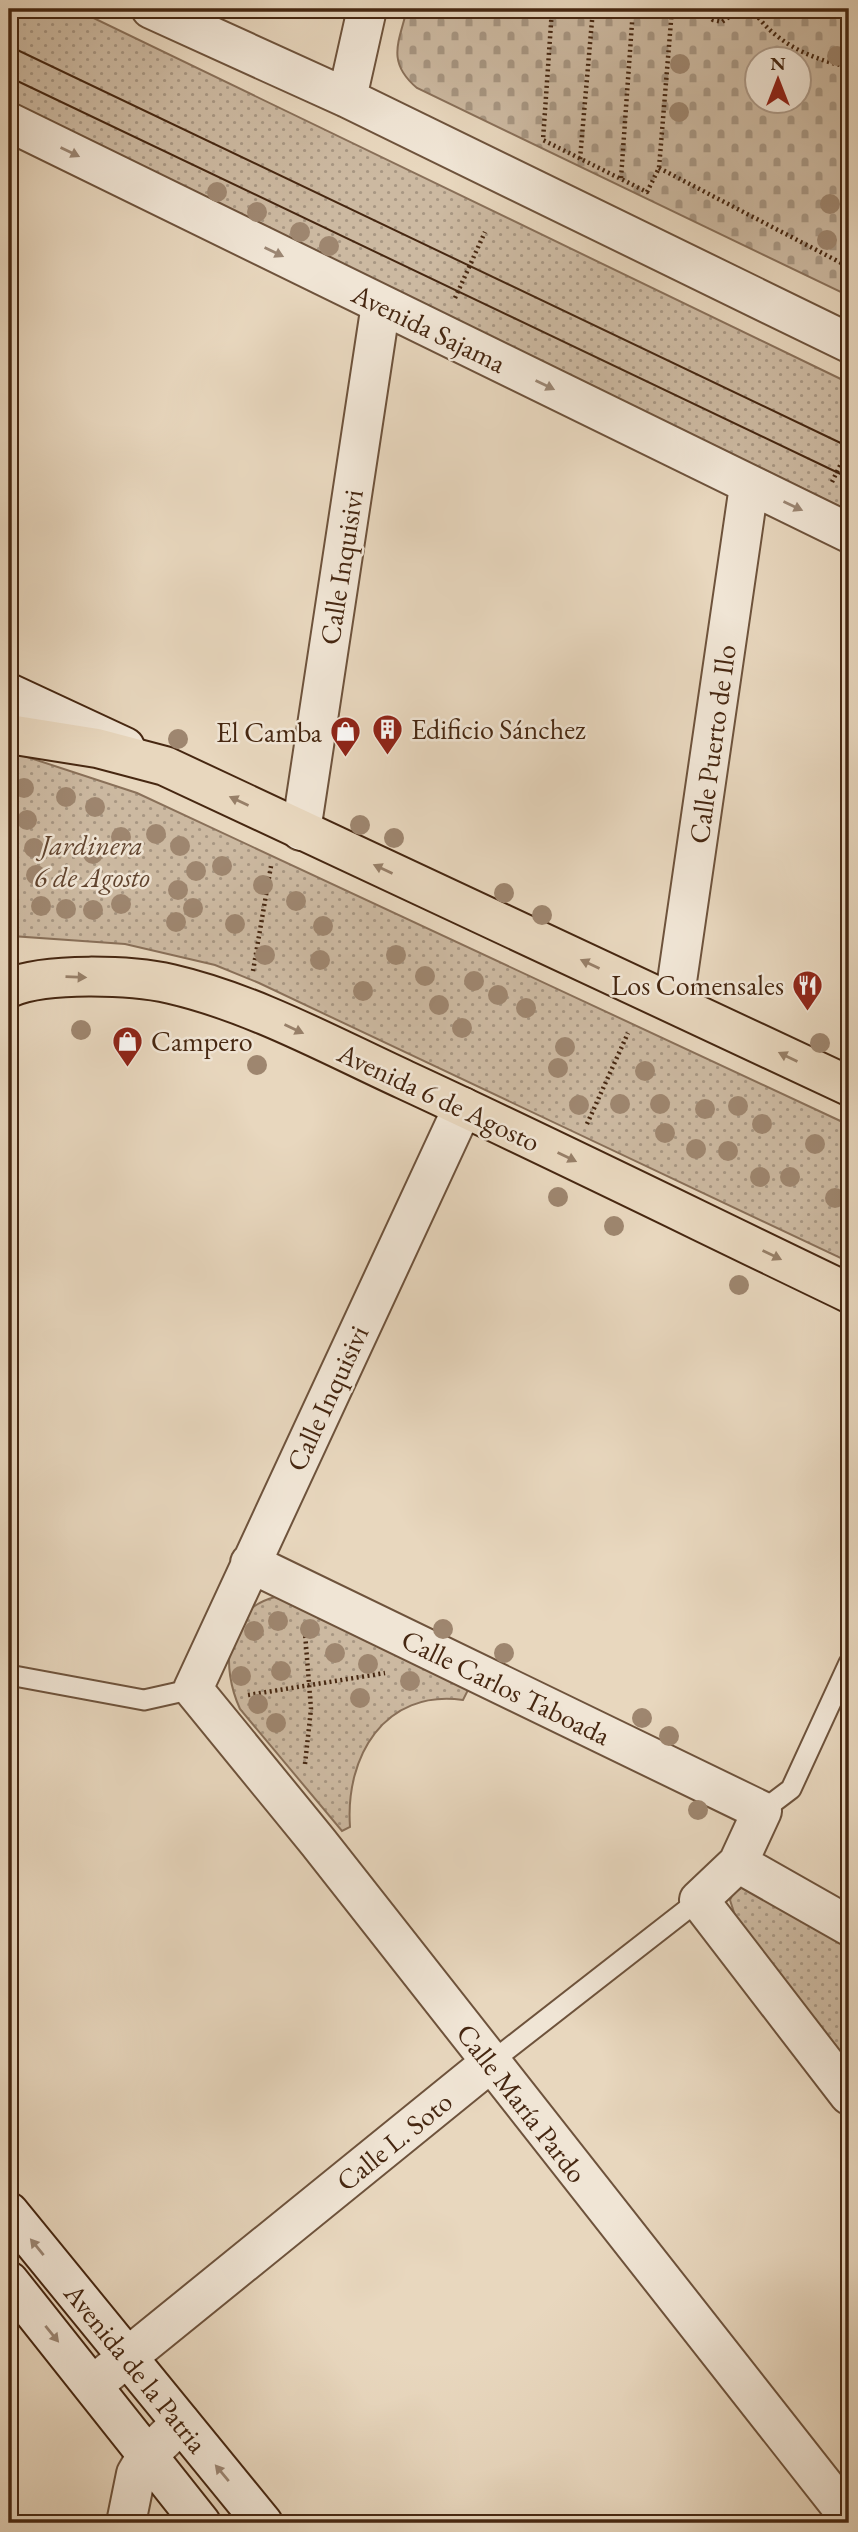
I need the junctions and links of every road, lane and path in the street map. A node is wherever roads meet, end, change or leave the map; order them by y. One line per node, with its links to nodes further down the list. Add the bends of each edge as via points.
1 (150, 9): 11 (street)
2 (367, 9): 11 (street)
3 (552, 9): 13 (path, via 543,140)
4 (593, 9): 13 (path)
5 (633, 9): 15 (path)
6 (672, 9): 14 (path)
7 (699, 9): 8 (path, via 722,22)
8 (740, 9)
9 (752, 9): 10 (path, via 778,38 813,59)
10 (849, 67)
11 (347, 98): 20 (street)
12 (9, 122): 19 (street, Avenida Sajama, one-way to 19)
13 (580, 159): 15 (path)
14 (659, 168): 15 (path, via 648,192); 17 (path)
15 (621, 178)
16 (485, 232): 18 (path)
17 (849, 267)
18 (453, 303)
19 (381, 304): 22 (street, Avenida Sajama, one-way to 22); 28 (street, Calle Inquisivi)
20 (849, 343)
21 (849, 447): 23 (path)
22 (749, 486): 24 (street, Avenida Sajama, one-way to 24); 32 (street, Calle Puerto de Ilo)
23 (827, 492)
24 (849, 533)
25 (9, 693): 27 (street)
26 (9, 734): 27 (main road, via 97,748)
27 (165, 766): 28 (main road, one-way to 27)
28 (301, 831): 32 (main road, one-way to 28)
29 (271, 866): 30 (path)
30 (253, 972)
31 (9, 988): 35 (main road, Avenida 6 de Agosto, one-way to 35, via 60,977 169,983 234,1002)
32 (674, 1002): 34 (main road, one-way to 32)
33 (628, 1033): 36 (path)
34 (849, 1086)
35 (463, 1107): 37 (main road, Avenida 6 de Agosto, one-way to 37); 38 (street, Calle Inquisivi)
36 (585, 1128)
37 (849, 1293)
38 (250, 1563): 44 (street, Calle Inquisivi); 47 (street, Calle Carlos Taboada)
39 (303, 1626): 43 (path)
40 (849, 1663): 47 (lane, via 791,1789)
41 (393, 1671): 43 (path)
42 (9, 1675): 44 (lane, via 144,1700)
43 (309, 1686): 45 (path); 46 (path)
44 (193, 1689): 51 (street, Calle María Pardo)
45 (240, 1696)
46 (304, 1775)
47 (762, 1811): 48 (street)
48 (738, 1863): 49 (street); 50 (street)
49 (699, 1900): 51 (lane, Calle L. Soto); 52 (street)
50 (849, 1926)
51 (490, 2063): 55 (street, Calle L. Soto); 59 (street, Calle María Pardo)
52 (849, 2095)
53 (9, 2212): 55 (street, Avenida de la Patria, one-way to 53)
54 (9, 2281): 56 (street, Avenida de la Patria, one-way to 56)
55 (127, 2357): 56 (street, Calle L. Soto); 57 (street, Avenida de la Patria)
56 (93, 2385): 58 (street, Avenida de la Patria)
57 (181, 2423): 58 (street); 62 (street, Avenida de la Patria, one-way to 57)
58 (146, 2457): 60 (street, via 136,2473); 61 (street, Avenida de la Patria)
59 (849, 2517)
60 (126, 2523)
61 (201, 2523)
62 (263, 2523)

